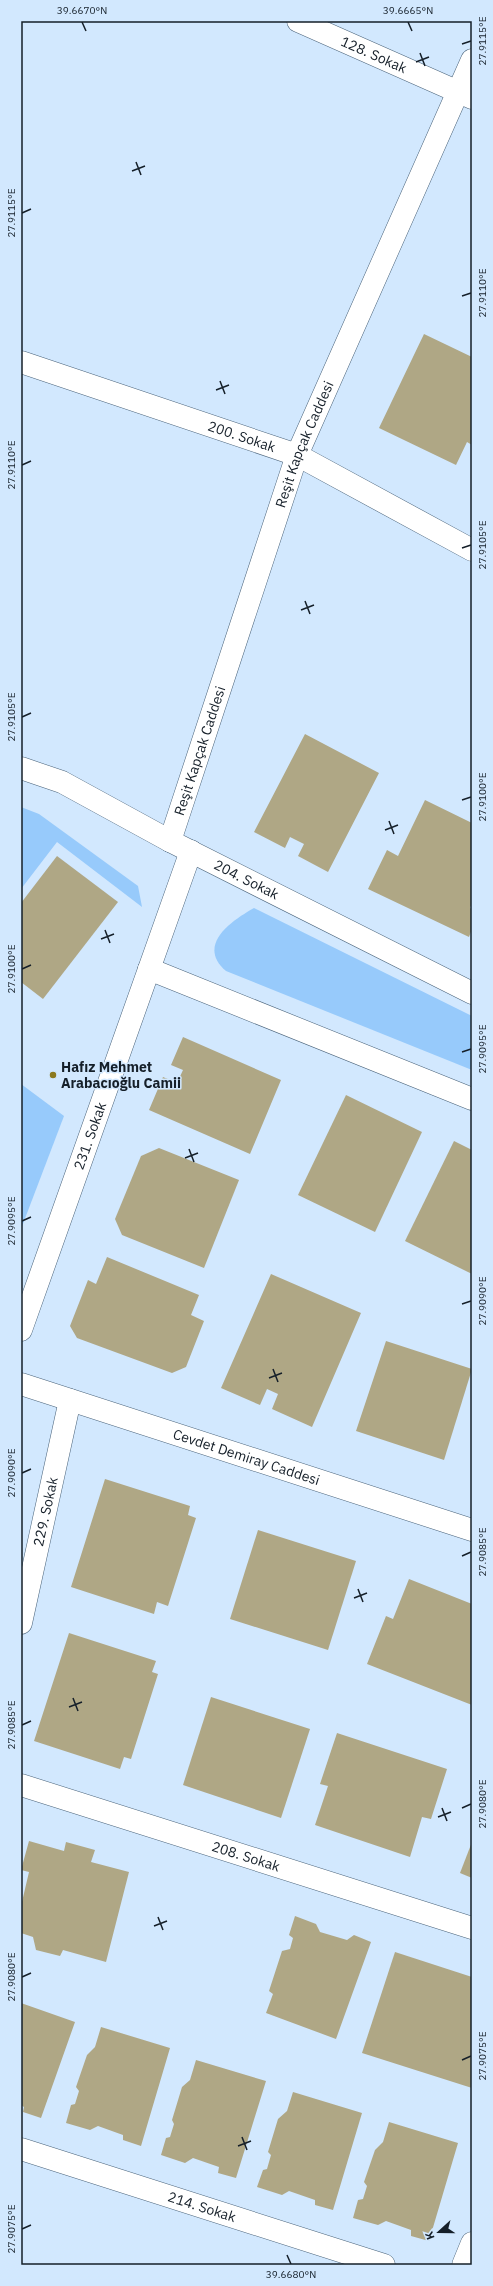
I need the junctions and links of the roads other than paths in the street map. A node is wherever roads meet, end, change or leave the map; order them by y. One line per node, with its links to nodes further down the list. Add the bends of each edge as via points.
1 (298, 21): 3 (street, 128. Sokak)
2 (472, 60): 3 (street, Reşit Kapçak Caddesi)
3 (465, 94): 5 (street, Reşit Kapçak Caddesi)
4 (21, 362): 5 (street, 200. Sokak)
5 (297, 455): 6 (street, 200. Sokak); 8 (street, Reşit Kapçak Caddesi)
6 (472, 550)
7 (21, 768): 8 (street, 204. Sokak, via 62,782)
8 (170, 841): 9 (street, 204. Sokak)
9 (191, 852): 10 (street, 231. Sokak); 11 (street, 204. Sokak)
10 (149, 969): 12 (street); 13 (street, 231. Sokak)
11 (472, 993)
12 (472, 1099)
13 (21, 1330)
14 (21, 1384): 15 (street, Cevdet Demiray Caddesi)
15 (70, 1400): 16 (street, Cevdet Demiray Caddesi); 17 (street, 229. Sokak)
16 (472, 1530)
17 (21, 1623)
18 (21, 1785): 19 (street, 208. Sokak)
19 (472, 1928)
20 (21, 2149): 22 (street, 214. Sokak)
21 (472, 2243): 23 (street)
22 (384, 2265)
23 (463, 2265)

